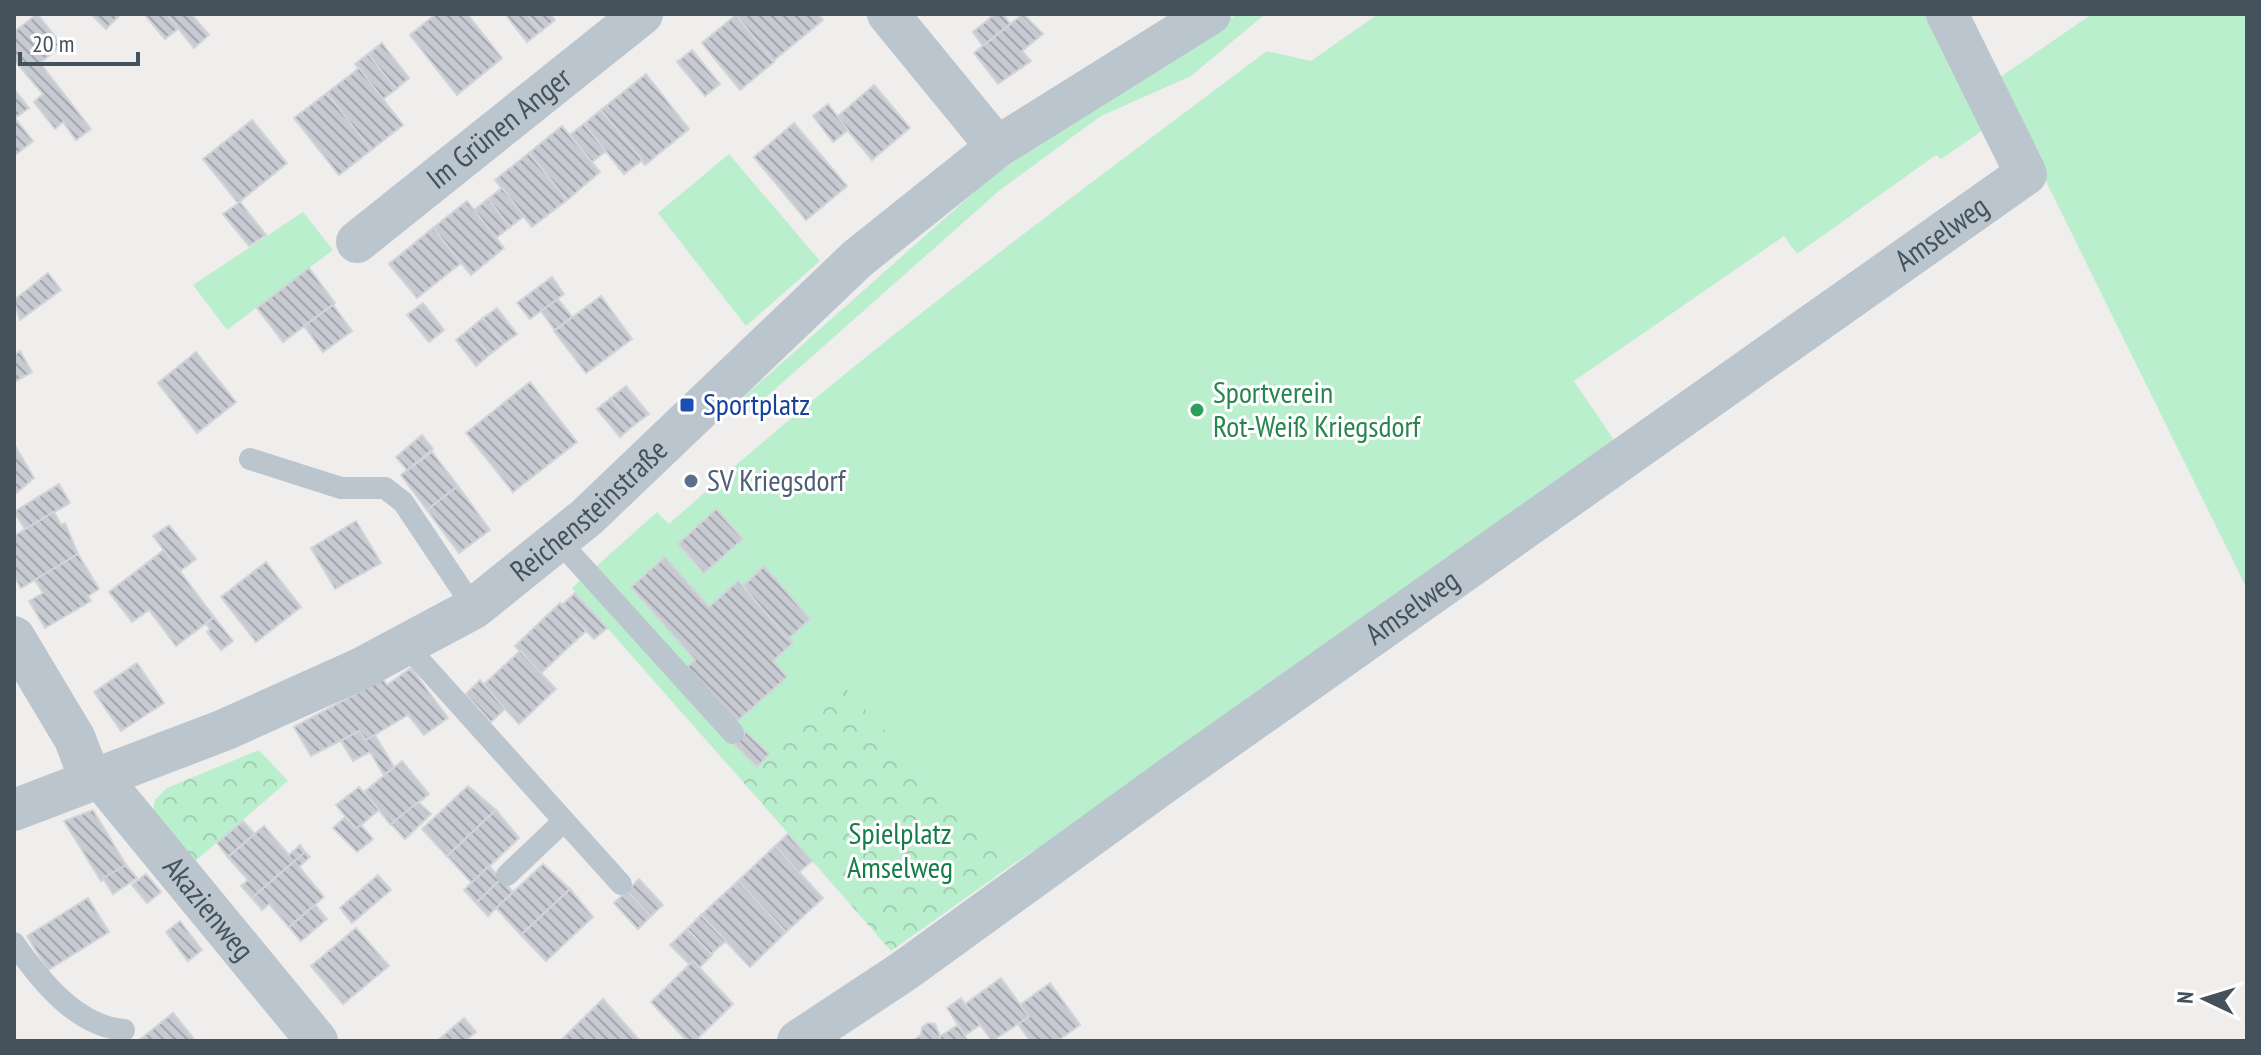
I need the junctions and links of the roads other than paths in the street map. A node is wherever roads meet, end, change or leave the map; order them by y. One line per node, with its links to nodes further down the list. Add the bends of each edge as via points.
1 (642, 14): 6 (street, Im Grünen Anger)
2 (888, 14): 5 (street)
3 (1210, 14): 5 (street, Reichensteinstraße)
4 (1947, 14): 21 (street, Amselweg, via 2026,174)
5 (997, 147): 8 (street, Reichensteinstraße, via 857,259)
6 (357, 242)
7 (250, 459): 9 (lane, via 341,488 385,488 403,502)
8 (559, 541): 9 (street, Reichensteinstraße); 12 (lane)
9 (474, 608): 11 (street, Reichensteinstraße)
10 (14, 637): 13 (street, Akazienweg)
11 (405, 644): 13 (street, Reichensteinstraße, via 224,730); 15 (lane)
12 (733, 733)
13 (94, 778): 14 (street, Reichensteinstraße); 20 (street, Akazienweg)
14 (14, 810)
15 (564, 821): 16 (lane); 17 (lane)
16 (507, 875)
17 (621, 884)
18 (14, 943): 19 (lane, via 51,988 88,1021)
19 (124, 1030)
20 (317, 1041)
21 (798, 1041)

